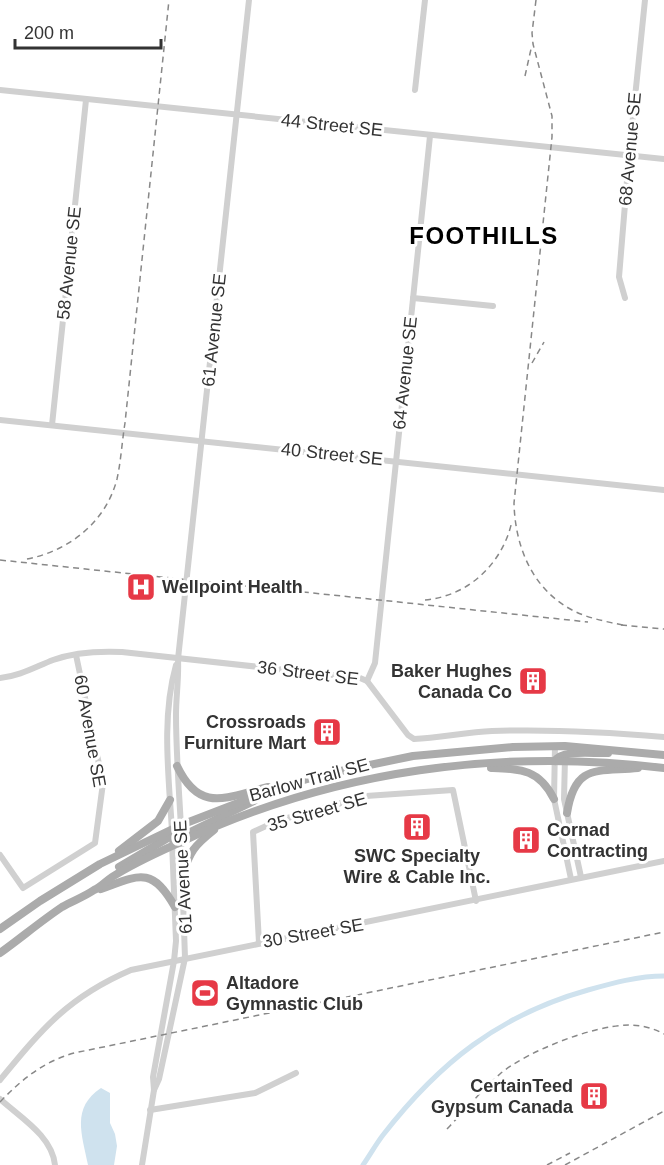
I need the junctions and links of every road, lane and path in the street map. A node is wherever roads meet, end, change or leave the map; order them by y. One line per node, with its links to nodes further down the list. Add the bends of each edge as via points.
1 (249, 0): 7 (street, 61 Avenue SE)
2 (425, 0): 5 (street)
3 (645, 0): 9 (street, 68 Avenue SE)
4 (0, 90): 6 (street, 44 Street SE)
5 (415, 90)
6 (86, 100): 7 (street, 44 Street SE); 15 (street, 58 Avenue SE)
7 (237, 114): 8 (street, 44 Street SE); 16 (street, 61 Avenue SE)
8 (430, 136): 9 (street, 44 Street SE); 11 (street, 64 Avenue SE)
9 (629, 156): 10 (street, 44 Street SE); 12 (street, 68 Avenue SE, via 619,277)
10 (664, 159)
11 (413, 298): 13 (street); 17 (street, 64 Avenue SE)
12 (625, 298)
13 (493, 306)
14 (0, 420): 15 (street, 40 Street SE)
15 (52, 425): 16 (street, 40 Street SE)
16 (202, 441): 17 (street, 40 Street SE); 20 (street, 61 Avenue SE)
17 (396, 460): 18 (street, 40 Street SE); 22 (street, 64 Avenue SE, via 375,663)
18 (664, 490)
19 (76, 654): 20 (street, 36 Street SE, via 100,651); 21 (street, 36 Street SE, via 23,674); 41 (street, 60 Avenue SE, via 103,783 95,843 22,888)
20 (178, 659): 22 (street, 36 Street SE); 28 (street, 61 Avenue SE); 35 (street, 61 Avenue SE, via 168,723)
21 (0, 678)
22 (367, 681): 23 (street, 36 Street SE, via 414,739 530,730)
23 (664, 737)
24 (555, 746): 25 (main road, Barlow Trail SE); 27 (street); 32 (main road, Barlow Trail SE, via 413,756)
25 (565, 753): 26 (main road, Barlow Trail SE); 27 (main road, Barlow Trail SE); 30 (main road, Barlow Trail SE); 36 (street)
26 (664, 755)
27 (555, 760): 29 (main road, Barlow Trail SE); 34 (street)
28 (177, 766): 32 (main road, via 184,781 200,796 214,798); 38 (street, 61 Avenue SE)
29 (462, 766): 34 (main road, via 527,772 545,783); 37 (main road, Barlow Trail SE, via 334,786)
30 (653, 767): 31 (main road, Barlow Trail SE); 36 (main road, via 607,769 585,776 573,787)
31 (664, 768)
32 (282, 786): 33 (main road, Barlow Trail SE)
33 (262, 793): 38 (main road, Barlow Trail SE); 40 (main road, via 254,801)
34 (554, 799): 46 (street)
35 (170, 800): 39 (street, 61 Avenue SE); 43 (main road, via 158,821)
36 (567, 813): 45 (street)
37 (225, 821): 40 (main road, Barlow Trail SE); 44 (main road, via 189,854)
38 (181, 825): 39 (main road, Barlow Trail SE); 40 (street, 61 Avenue SE)
39 (172, 837): 40 (main road, Barlow Trail SE); 43 (main road, Barlow Trail SE); 47 (main road, Barlow Trail SE); 49 (street, 61 Avenue SE)
40 (181, 839): 44 (street, 61 Avenue SE)
41 (0, 855)
42 (664, 861): 45 (street, 30 Street SE)
43 (100, 864): 50 (main road, Barlow Trail SE)
44 (182, 876): 53 (street, 61 Avenue SE)
45 (582, 877): 46 (street, 30 Street SE)
46 (571, 879): 48 (street, 30 Street SE)
47 (96, 889): 49 (main road, via 126,878 146,877 162,887); 52 (main road, Barlow Trail SE, via 62,907)
48 (476, 901): 51 (street, 30 Street SE); 51 (street, 35 Street SE, via 453,790 366,796 253,831)
49 (175, 907): 54 (street, 61 Avenue SE)
50 (1, 928)
51 (259, 943): 53 (street, 30 Street SE)
52 (0, 953)
53 (185, 958): 54 (street, 30 Street SE); 57 (street, 61 Avenue SE, via 159,1079)
54 (174, 961): 56 (street, 30 Street SE, via 131,970 81,997 43,1028); 57 (street, 61 Avenue SE)
55 (296, 1072): 59 (street, via 255,1094)
56 (0, 1080)
57 (153, 1090): 59 (street, 61 Avenue SE)
58 (0, 1099): 60 (street, via 48,1142)
59 (150, 1110): 61 (street, 61 Avenue SE)
60 (55, 1165)
61 (142, 1165)

